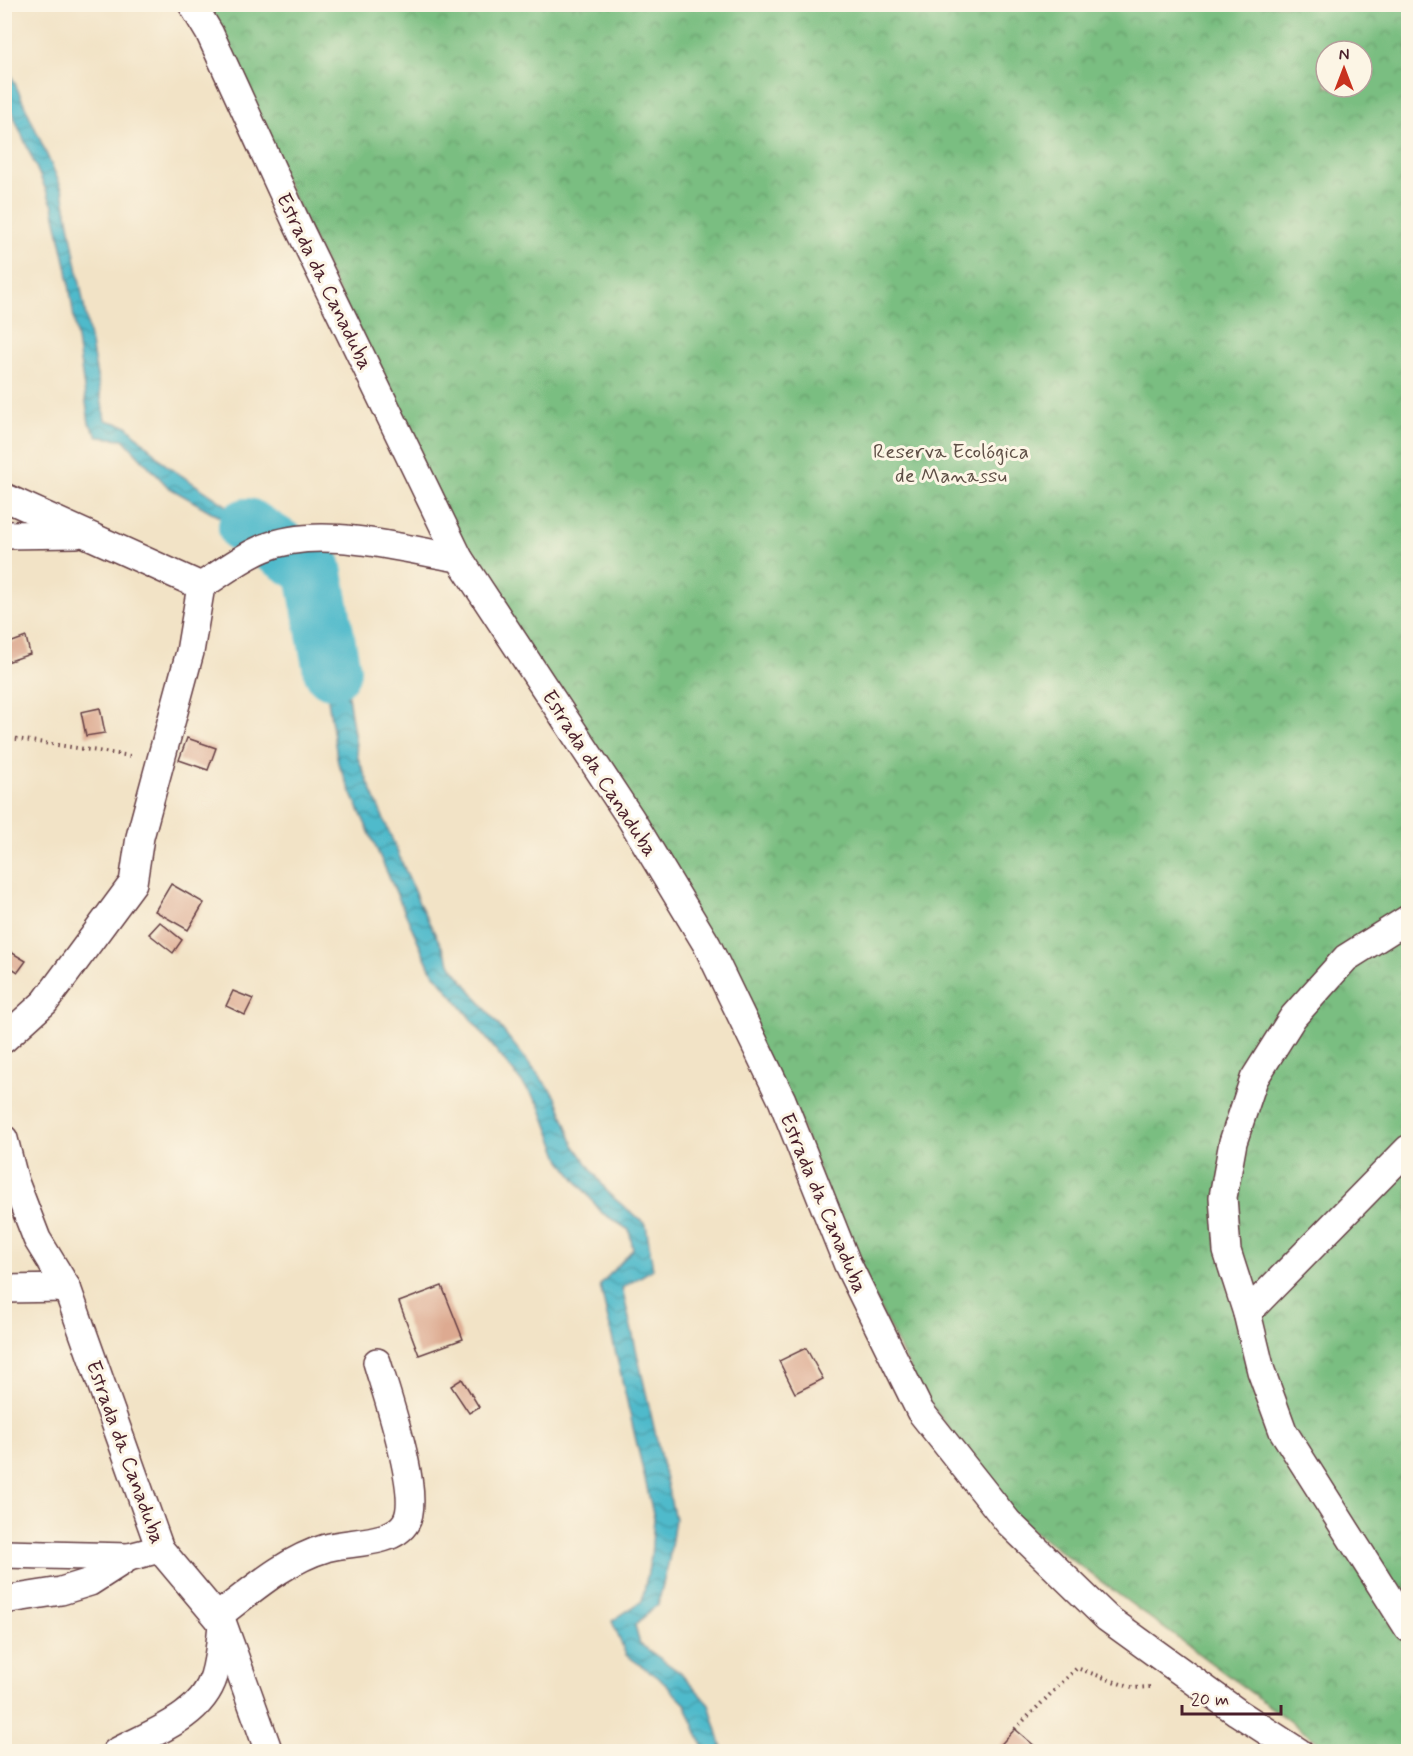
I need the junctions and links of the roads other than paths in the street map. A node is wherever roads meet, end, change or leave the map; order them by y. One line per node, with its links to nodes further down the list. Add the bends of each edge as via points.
1 (192, 4): 5 (street, Estrada da Canaduba, via 210,34)
2 (4, 497): 3 (street)
3 (84, 534): 4 (street); 6 (street)
4 (4, 535)
5 (459, 558): 6 (street, via 332,537 287,540 251,554); 23 (street, Estrada da Canaduba, via 631,819 707,945 782,1100 847,1263 920,1411 1008,1522 1107,1618)
6 (201, 586): 8 (street, via 190,652 140,837 133,883 45,1002)
7 (1408, 919): 13 (street, via 1346,958 1293,1017 1254,1079 1233,1142 1223,1197 1227,1251)
8 (4, 1039)
9 (4, 1139): 11 (street, Estrada da Canaduba, via 15,1182 38,1239)
10 (1408, 1149): 13 (street)
11 (67, 1288): 12 (street); 15 (street, Estrada da Canaduba)
12 (4, 1289)
13 (1248, 1313): 20 (street, via 1261,1371 1283,1431)
14 (377, 1362): 19 (street, via 408,1476 410,1504 406,1522 393,1535 323,1548 292,1562)
15 (160, 1549): 17 (street); 19 (street, Estrada da Canaduba)
16 (4, 1554): 17 (street)
17 (129, 1557): 18 (street, via 90,1582)
18 (4, 1600)
19 (220, 1620): 21 (street, via 213,1678 194,1708); 22 (street, Estrada da Canaduba)
20 (1408, 1628)
21 (116, 1752)
22 (269, 1752)
23 (1299, 1752)

